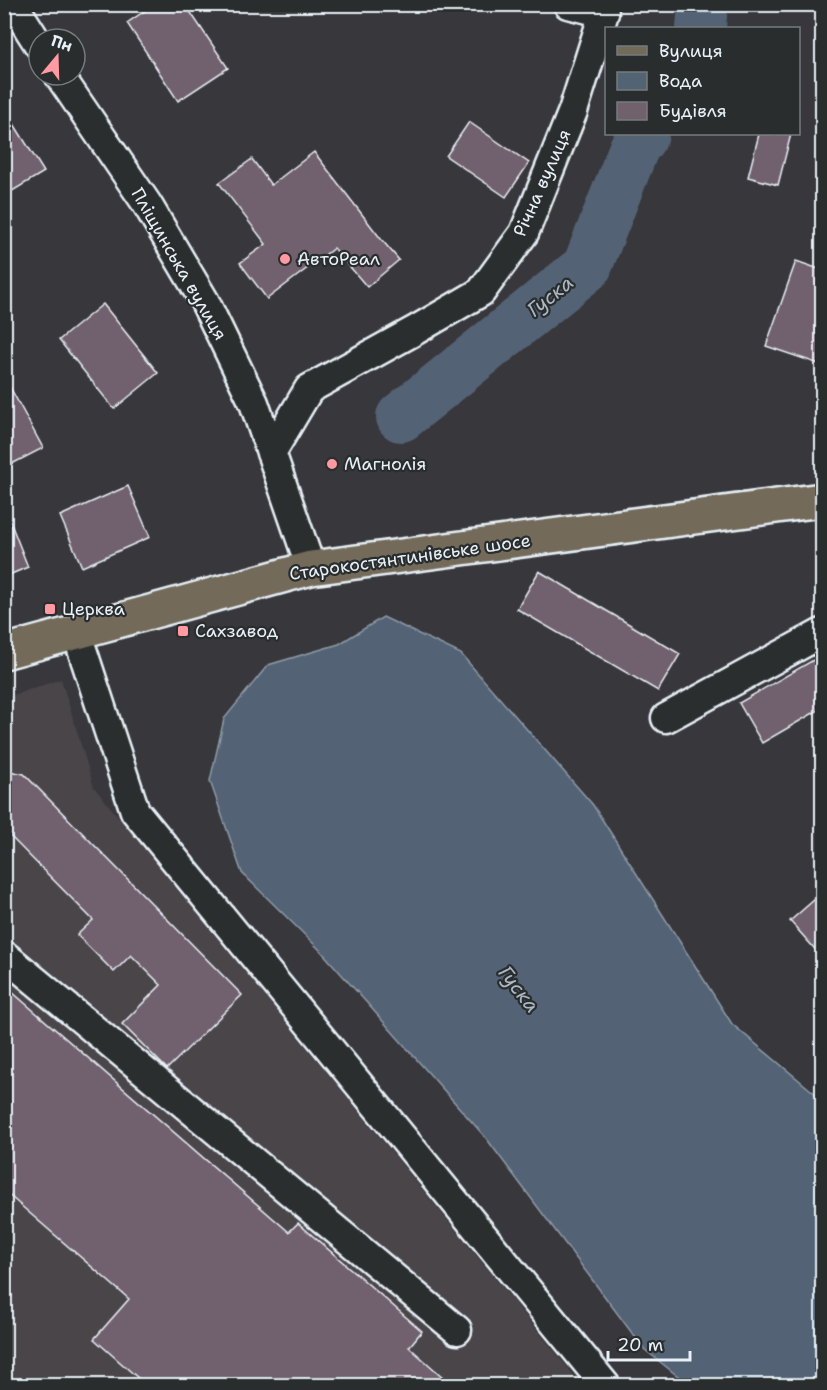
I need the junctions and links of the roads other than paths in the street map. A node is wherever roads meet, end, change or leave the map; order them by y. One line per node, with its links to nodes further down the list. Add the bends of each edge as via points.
1 (13, 4): 4 (street)
2 (568, 4): 3 (street, Річна вулиця)
3 (606, 9): 6 (street, Річна вулиця, via 573,111 524,233 481,292 309,388)
4 (28, 27)
5 (67, 87): 6 (street, Пліщинська вулиця, via 147,204 205,302 254,404)
6 (271, 453): 8 (street, Пліщинська вулиця)
7 (822, 500): 8 (main road, Старокостянтинівське шосе)
8 (311, 568): 9 (main road, Старокостянтинівське шосе)
9 (76, 631): 11 (main road, Старокостянтинівське шосе); 15 (street, via 135,811)
10 (822, 633): 12 (street)
11 (4, 652)
12 (666, 718)
13 (4, 955): 14 (street)
14 (457, 1330)
15 (606, 1386)

